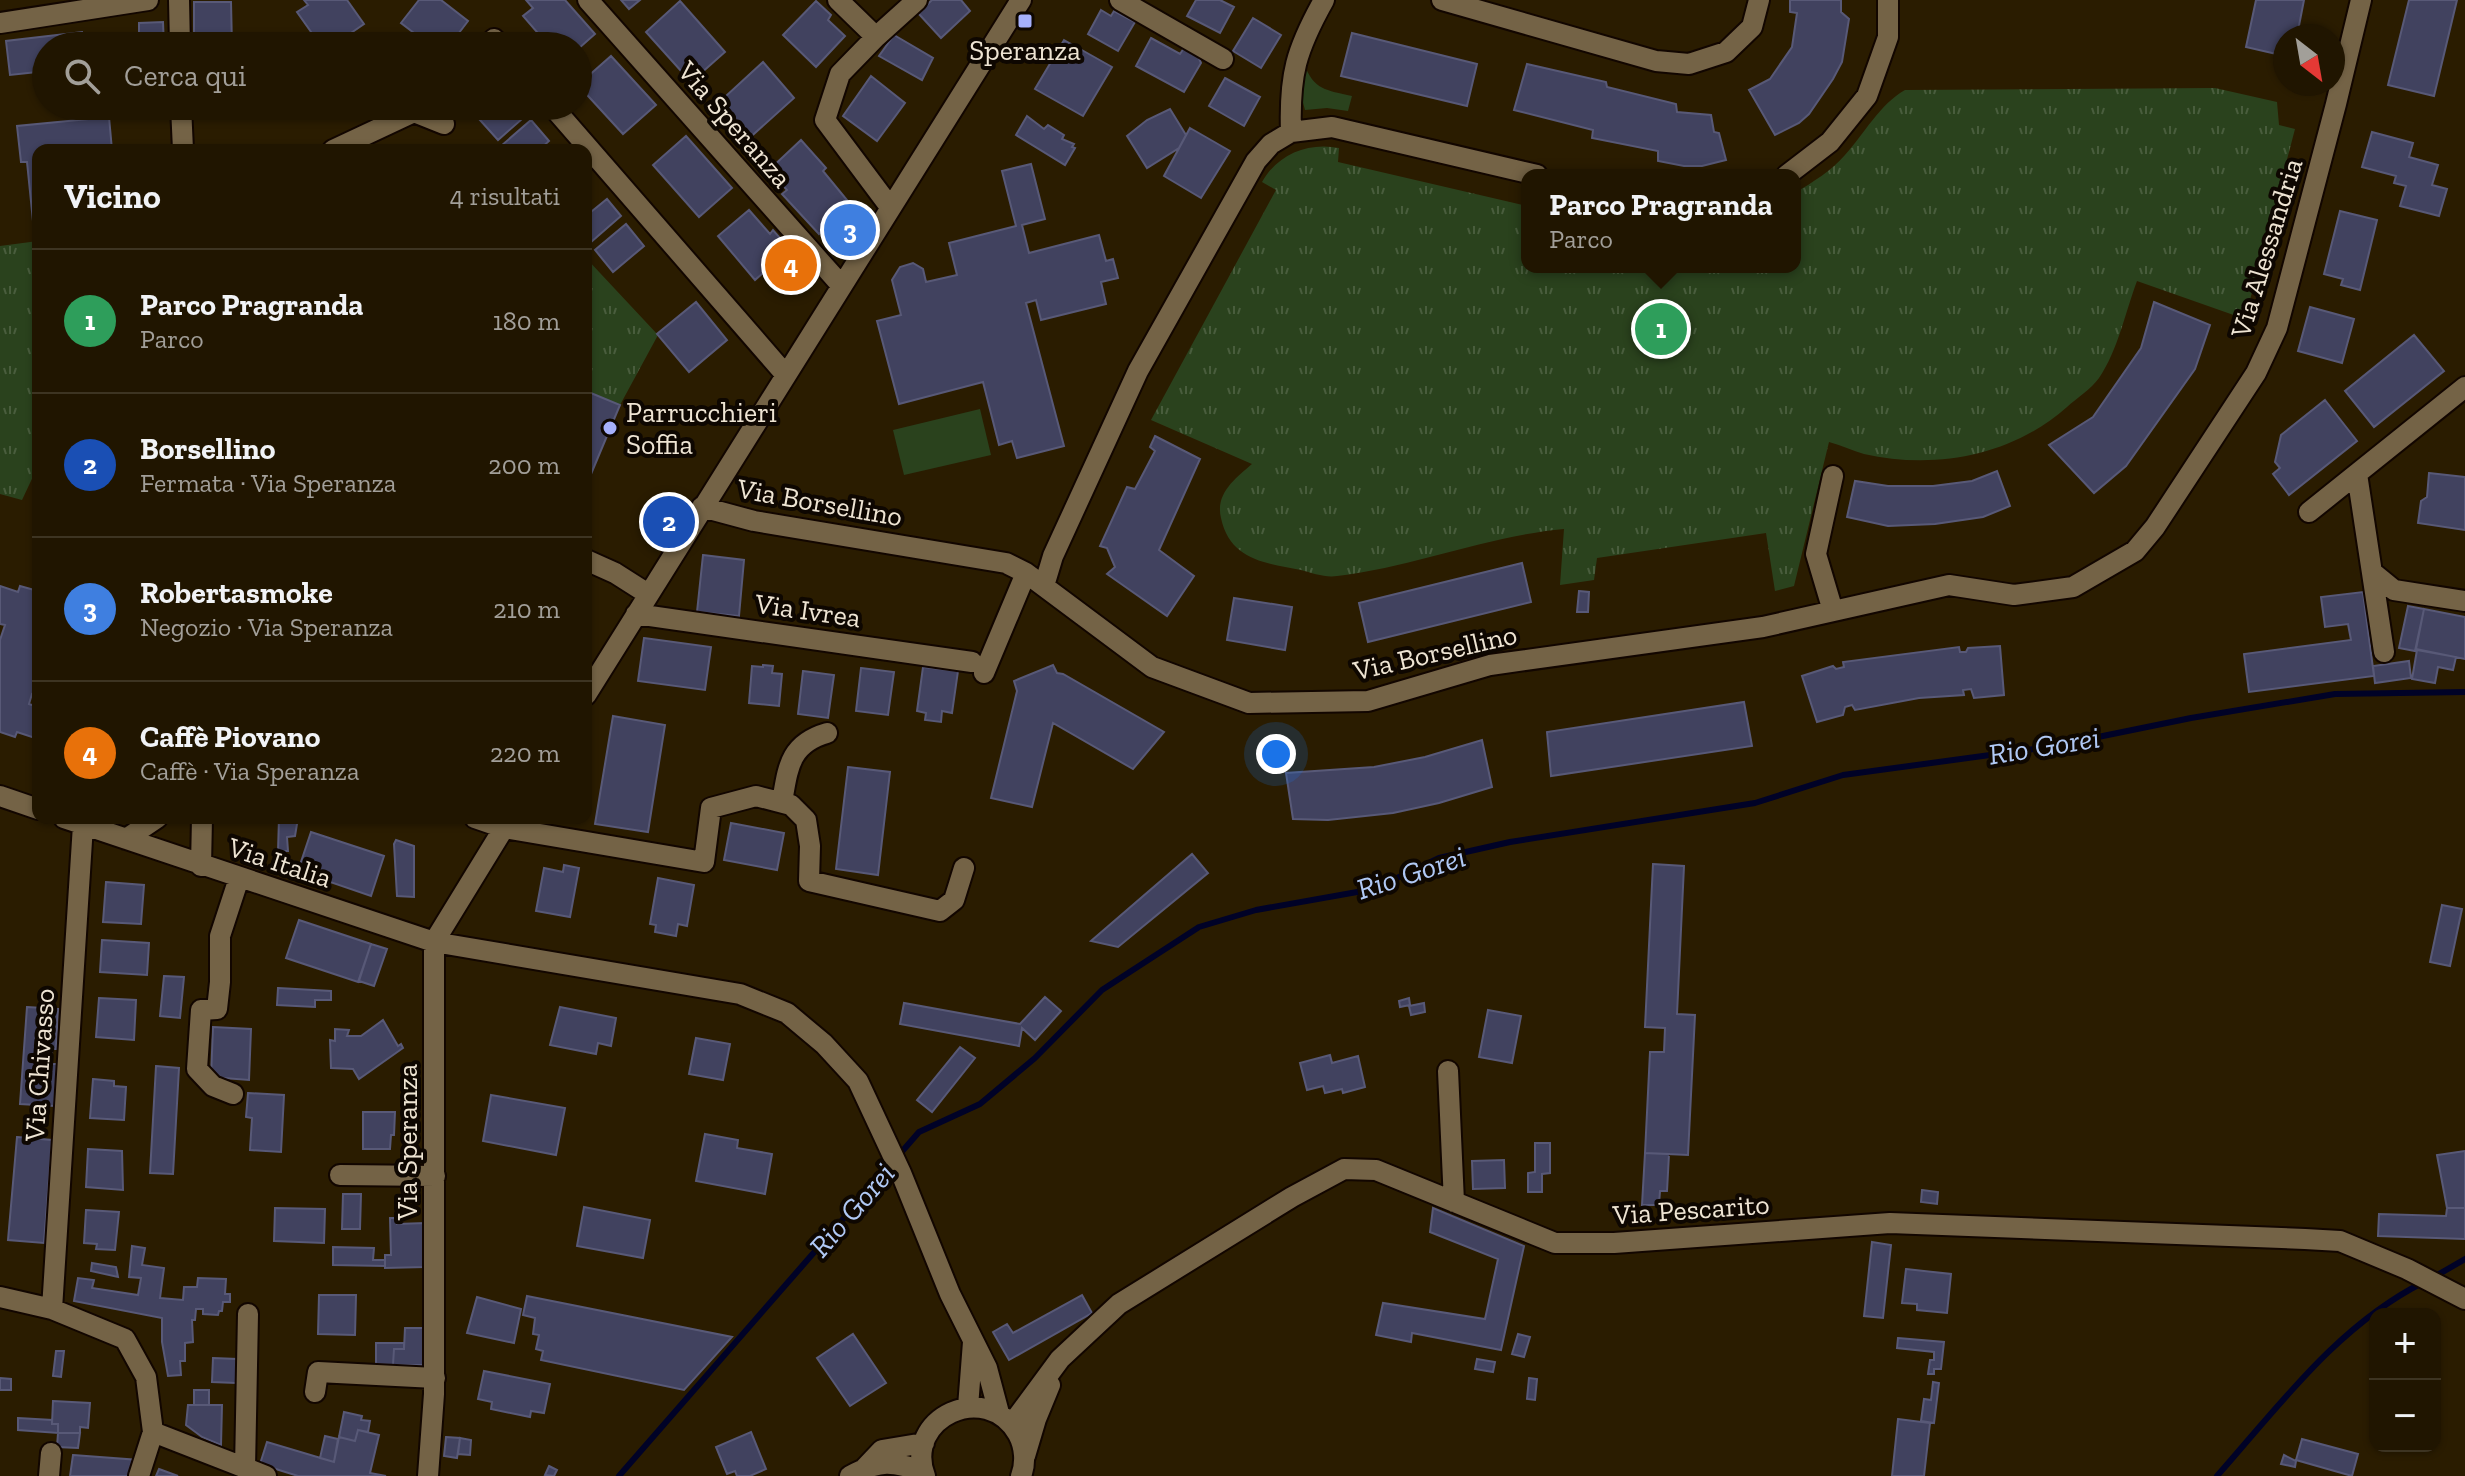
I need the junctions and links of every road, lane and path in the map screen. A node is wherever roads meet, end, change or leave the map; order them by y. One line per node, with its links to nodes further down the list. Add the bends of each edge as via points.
1 (148, 0): 13 (street)
2 (179, 0): 14 (street)
3 (588, 0): 30 (street, Via Speranza)
4 (838, 0): 15 (street)
5 (917, 0): 15 (street)
6 (1120, 0): 16 (street)
7 (1324, 0): 22 (street, via 1293,67)
8 (1442, 0): 9 (street, via 1656,61 1689,64 1726,52 1752,27)
9 (1759, 0)
10 (1888, 0): 27 (street, via 1888,37 1867,96 1830,142)
11 (2361, 0): 41 (street, Via Alessandria, via 2280,317 2256,373 2135,551)
12 (1012, 3): 29 (street)
13 (0, 23)
14 (180, 32)
15 (876, 37): 29 (street, via 840,74 825,120)
16 (1223, 59)
17 (182, 120): 23 (street)
18 (397, 120): 24 (street)
19 (434, 120): 21 (street)
20 (564, 120): 25 (street)
21 (444, 124)
22 (1291, 132): 28 (street, via 1341,128); 40 (street, via 1256,161 1138,371)
23 (183, 144)
24 (346, 144)
25 (585, 144)
26 (592, 152): 31 (street)
27 (1795, 169)
28 (1521, 171)
29 (890, 207): 30 (street)
30 (841, 285): 31 (street)
31 (785, 374): 35 (street)
32 (2465, 387): 33 (street)
33 (2357, 474): 36 (street); 38 (street)
34 (1833, 476): 44 (street, via 1816,554)
35 (702, 507): 39 (street, Via Borsellino, via 754,521 1006,563); 42 (street)
36 (2309, 512)
37 (592, 563): 42 (street)
38 (2372, 572): 43 (street, via 2394,590); 46 (street)
39 (1026, 573): 40 (street, Via Borsellino); 45 (street, Via Ivrea, via 978,668)
40 (1044, 586): 44 (street, Via Borsellino, via 1152,667 1249,703 1368,701 1490,665 1763,627)
41 (2073, 587): 44 (street, Via Borsellino, via 2014,595 1949,585)
42 (648, 594): 45 (street)
43 (2465, 601)
44 (1833, 611)
45 (636, 614): 47 (street)
46 (2384, 652)
47 (592, 685)
48 (827, 733): 50 (street, via 811,738 789,759)
49 (0, 796): 51 (street)
50 (782, 802): 57 (street, via 756,796 711,808 704,862); 60 (street, via 806,820 809,881 940,911 954,900)
51 (32, 807)
52 (73, 824): 70 (street, Via Chivasso)
53 (82, 824): 58 (street, Via Italia)
54 (148, 824): 58 (street)
55 (202, 824): 59 (street)
56 (506, 824): 62 (street)
57 (512, 824)
58 (126, 839): 59 (street, Via Italia)
59 (201, 866): 61 (street, Via Italia)
60 (964, 868)
61 (239, 878): 62 (street, Via Italia); 64 (street, via 220,936 217,1009 201,1010 197,1069 213,1086)
62 (434, 942): 66 (street, Via Speranza); 72 (street, Via Italia, via 740,994 787,1013 858,1081)
63 (1448, 1071): 67 (street)
64 (233, 1094)
65 (340, 1175): 66 (street)
66 (435, 1176): 74 (street, Via Speranza)
67 (1454, 1202): 69 (street, Via Pescarito, via 1555,1243 1890,1223 2340,1241); 73 (street, Via Pescarito, via 1376,1170 1344,1169 1119,1304)
68 (0, 1297): 70 (street)
69 (2465, 1299)
70 (52, 1309): 78 (street, via 125,1339 146,1377)
71 (248, 1314): 82 (street)
72 (973, 1342): 76 (street); 77 (street, Via Italia)
73 (1060, 1359): 77 (street, Via Pescarito); 81 (street)
74 (435, 1378): 75 (street, via 318,1372); 88 (street, Via Speranza)
75 (315, 1392)
76 (968, 1407): 77 (street); 79 (street, via 940,1419)
77 (1006, 1419): 81 (street, Via Italia, via 1021,1439)
78 (153, 1432): 82 (street); 86 (street)
79 (924, 1443): 83 (street, via 882,1450); 84 (street)
80 (51, 1453): 85 (street)
81 (1023, 1466)
82 (245, 1468): 87 (street)
83 (857, 1472): 84 (street, via 895,1462)
84 (924, 1474)
85 (49, 1476)
86 (139, 1476)
87 (266, 1476)
88 (428, 1476)

